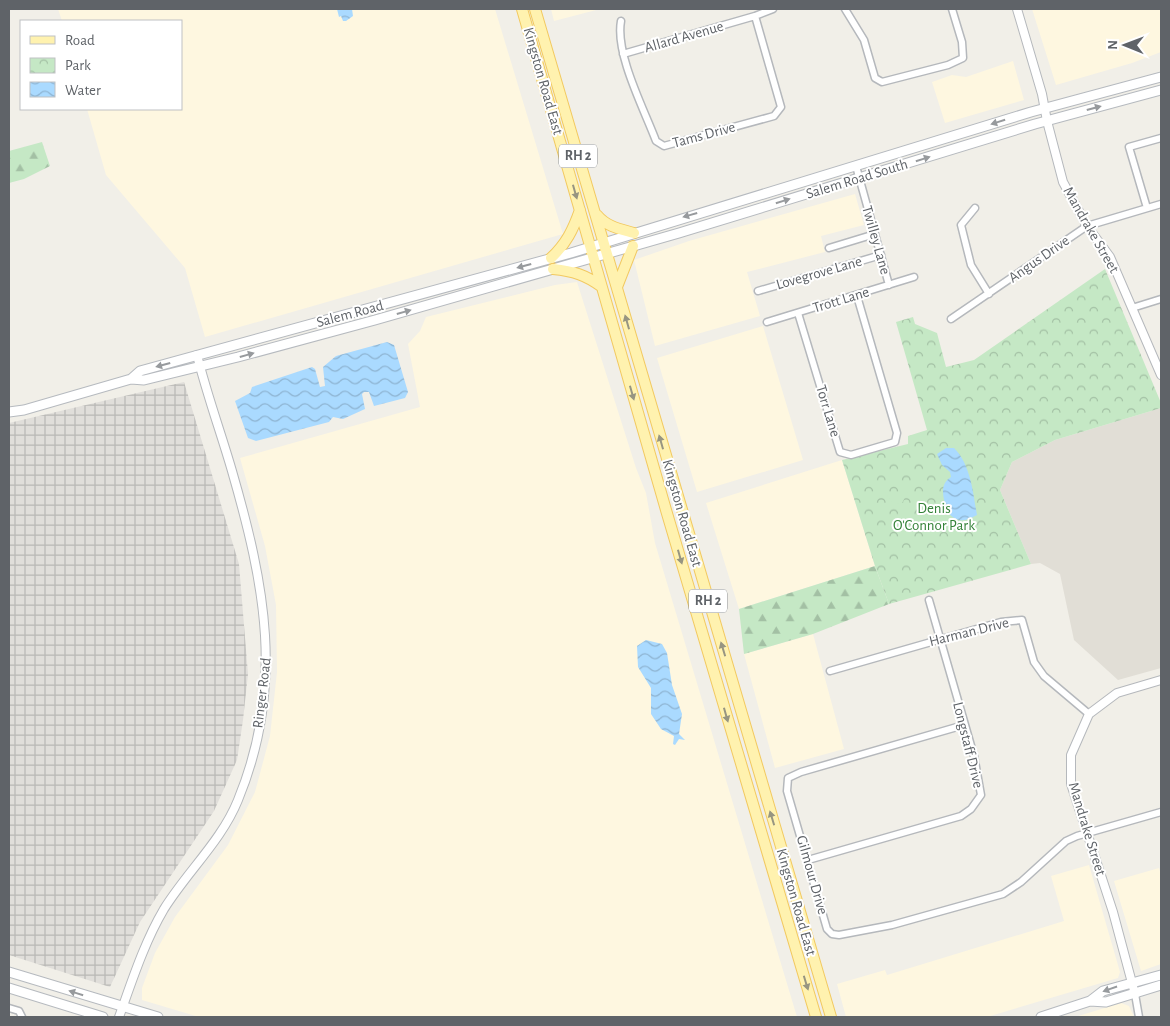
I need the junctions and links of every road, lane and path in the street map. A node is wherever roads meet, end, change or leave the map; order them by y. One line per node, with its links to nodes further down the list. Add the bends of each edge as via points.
1 (522, 9): 20 (main road, Kingston Road East / RH 2, one-way to 20)
2 (535, 9): 21 (main road, Kingston Road East / RH 2)
3 (773, 9): 7 (street, Allard Avenue)
4 (845, 9): 5 (street, via 864,40 875,78 882,82 963,58 962,42)
5 (952, 9)
6 (1017, 9): 12 (street, Mandrake Street)
7 (755, 16): 9 (street, Allard Avenue); 9 (street, Tams Drive, via 780,107 774,116 664,146 656,141)
8 (621, 21): 9 (street, Tams Drive, via 619,35)
9 (623, 54)
10 (1161, 77): 12 (main road, Salem Road South)
11 (1161, 90): 13 (main road, Salem Road South, one-way to 11)
12 (1044, 108): 13 (street, Mandrake Street); 15 (main road, Salem Road South, one-way to 15)
13 (1047, 121): 16 (main road, Salem Road South, one-way to 13); 22 (street, Mandrake Street, via 1064,182)
14 (1161, 138): 19 (street, via 1129,147)
15 (856, 166): 16 (street, Twilley Lane); 23 (main road, Salem Road South, one-way to 23)
16 (860, 178): 24 (street, Twilley Lane); 27 (main road, Salem Road South, one-way to 16)
17 (1161, 204): 19 (street, Angus Drive)
18 (975, 208): 40 (street, via 961,225 971,265)
19 (1147, 208): 22 (street, Angus Drive)
20 (580, 210): 26 (main road, Kingston Road East / RH 2); 32 (main road, via 572,233)
21 (596, 213): 23 (main road, via 614,228); 25 (main road, Kingston Road East / RH 2)
22 (1087, 226): 40 (street, Angus Drive); 43 (street, Mandrake Street, via 1110,257)
23 (634, 233): 25 (main road, Salem Road South)
24 (875, 234): 28 (street); 31 (street, Twilley Lane)
25 (604, 243): 26 (main road, Salem Road South); 30 (main road, Kingston Road East / RH 2)
26 (590, 246): 29 (main road, Salem Road South); 33 (main road, Kingston Road East / RH 2)
27 (633, 246): 30 (main road, Salem Road South); 38 (main road)
28 (829, 248)
29 (572, 253): 32 (main road, Salem Road)
30 (608, 254): 33 (main road, Salem Road South); 38 (main road, Kingston Road East / RH 2)
31 (881, 256): 36 (street, Twilley Lane); 39 (street, Lovegrove Lane)
32 (551, 258): 47 (main road, Salem Road, one-way to 47)
33 (593, 258): 34 (main road, Salem Road South); 37 (main road, Kingston Road East / RH 2)
34 (553, 270): 37 (main road, via 572,271); 48 (main road, Salem Road, one-way to 34)
35 (914, 277): 36 (street, Trott Lane)
36 (889, 285): 41 (street, Trott Lane)
37 (602, 287): 74 (main road, Kingston Road East / RH 2, one-way to 74)
38 (617, 287): 75 (main road, Kingston Road East / RH 2, one-way to 38)
39 (758, 291)
40 (989, 294): 45 (street, Angus Drive)
41 (856, 296): 44 (street, Trott Lane); 44 (street, Torr Lane, via 897,433 895,442 851,455 840,452)
42 (1161, 299): 43 (street)
43 (1132, 308): 49 (street, Mandrake Street)
44 (798, 313): 46 (street, Trott Lane)
45 (951, 319)
46 (767, 322)
47 (197, 356): 48 (street, Ringer Road); 50 (main road, Salem Road, one-way to 50, via 140,371)
48 (200, 366): 50 (main road, Salem Road, via 144,380); 68 (street, Ringer Road, via 259,576 268,665 255,747 238,801 164,909 141,956)
49 (1161, 375)
50 (131, 379): 51 (main road, Salem Road)
51 (9, 412)
52 (929, 600): 53 (street, Longstaff Drive)
53 (940, 638): 54 (street, Harman Drive); 56 (street, Harman Drive, via 1022,620 1034,662 1044,676); 57 (street, Longstaff Drive)
54 (830, 671)
55 (1161, 680): 56 (street, Mandrake Street, via 1118,693)
56 (1090, 714): 59 (street, Mandrake Street, via 1071,755 1071,784)
57 (964, 725): 60 (street, Longstaff Drive, via 981,795 971,809 945,822); 60 (street, Gilmour Drive, via 788,778 787,791)
58 (1161, 812): 59 (street, Gilmour Drive)
59 (1088, 833): 60 (street, Gilmour Drive, via 1066,841 1022,882 1003,894 892,926 839,935 827,929); 63 (street, Mandrake Street)
60 (808, 860)
61 (9, 972): 68 (main road, one-way to 61)
62 (1161, 975): 63 (main road)
63 (1132, 983): 66 (street, Mandrake Street); 67 (main road, one-way to 67, via 1103,991)
64 (1161, 985): 66 (main road)
65 (9, 988): 71 (main road)
66 (1135, 994): 67 (main road, via 1106,1002); 77 (street)
67 (1090, 1001): 76 (main road)
68 (123, 1006): 72 (street, Ringer Road); 73 (main road)
69 (9, 1008): 70 (street, via 18,1011)
70 (22, 1017)
71 (104, 1017)
72 (119, 1017)
73 (158, 1017)
74 (816, 1017)
75 (831, 1017)
76 (1041, 1017)
77 (1139, 1017)

